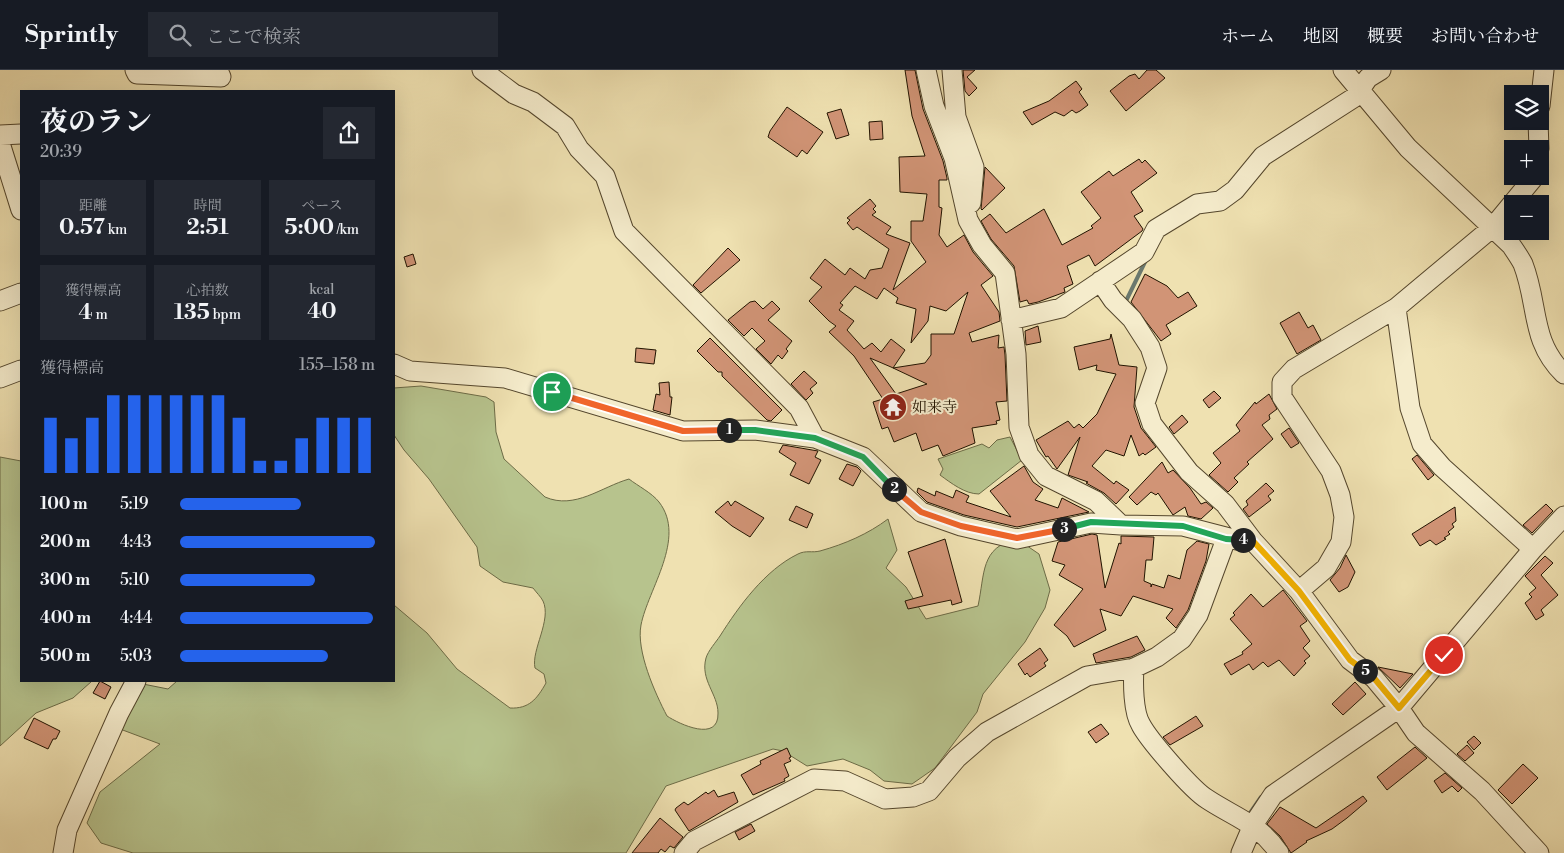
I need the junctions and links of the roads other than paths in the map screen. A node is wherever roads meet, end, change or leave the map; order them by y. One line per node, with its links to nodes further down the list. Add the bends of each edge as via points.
1 (218, 70): 8 (street, via 221,77)
2 (482, 70): 27 (street, via 565,126 579,149 605,176 624,231 799,408)
3 (926, 70): 16 (street, via 934,106 954,158)
4 (952, 70): 16 (street, via 956,117 974,167)
5 (1343, 70): 10 (street)
6 (1381, 70): 10 (street)
7 (1544, 70): 9 (street)
8 (136, 78)
9 (1542, 85)
10 (1359, 89): 17 (street, via 1408,148); 18 (street, via 1355,97 1263,156 1235,190 1220,202 1197,204 1156,229 1144,252)
11 (0, 134): 12 (street)
12 (20, 134)
13 (0, 143): 15 (street)
14 (1528, 185): 17 (street)
15 (20, 207)
16 (968, 220): 22 (street, via 982,245 1005,273)
17 (1493, 227): 21 (street); 25 (street, via 1511,245 1523,264 1540,342)
18 (1100, 281): 22 (street, via 1060,308); 31 (street, via 1132,319 1150,347 1157,368 1145,404 1152,424 1189,472 1225,504)
19 (20, 293): 20 (street)
20 (0, 301)
21 (1396, 308): 32 (street, via 1410,408 1422,444 1442,467); 33 (street, via 1294,369 1282,382 1282,397 1331,471 1344,517 1341,542 1326,568)
22 (1011, 320): 29 (street, via 1019,427 1029,455 1046,476 1096,502)
23 (395, 364): 27 (street, via 410,371 504,378 683,431 755,430)
24 (20, 370): 26 (street)
25 (1564, 374)
26 (0, 378)
27 (815, 438): 29 (street, via 863,457 921,512 961,526 1017,538 1091,522)
28 (1564, 516): 32 (street)
29 (1121, 525): 30 (street, via 1183,526)
30 (1226, 539): 31 (street); 34 (street, via 1198,616 1182,638 1157,657)
31 (1253, 541): 33 (street)
32 (1533, 549): 36 (street)
33 (1299, 591): 36 (street, via 1350,660 1374,678)
34 (1134, 668): 37 (street, via 1133,688 1140,724 1194,789); 39 (street, via 1087,676 987,732 957,758 929,791 913,797 884,799 845,781 814,779 694,840)
35 (135, 682): 38 (street, via 67,830)
36 (1399, 708): 37 (street, via 1273,795); 42 (street, via 1416,733 1482,791)
37 (1252, 825): 40 (street); 41 (street, via 1269,838)
38 (63, 853)
39 (684, 853)
40 (1241, 853)
41 (1279, 853)
42 (1539, 853)

